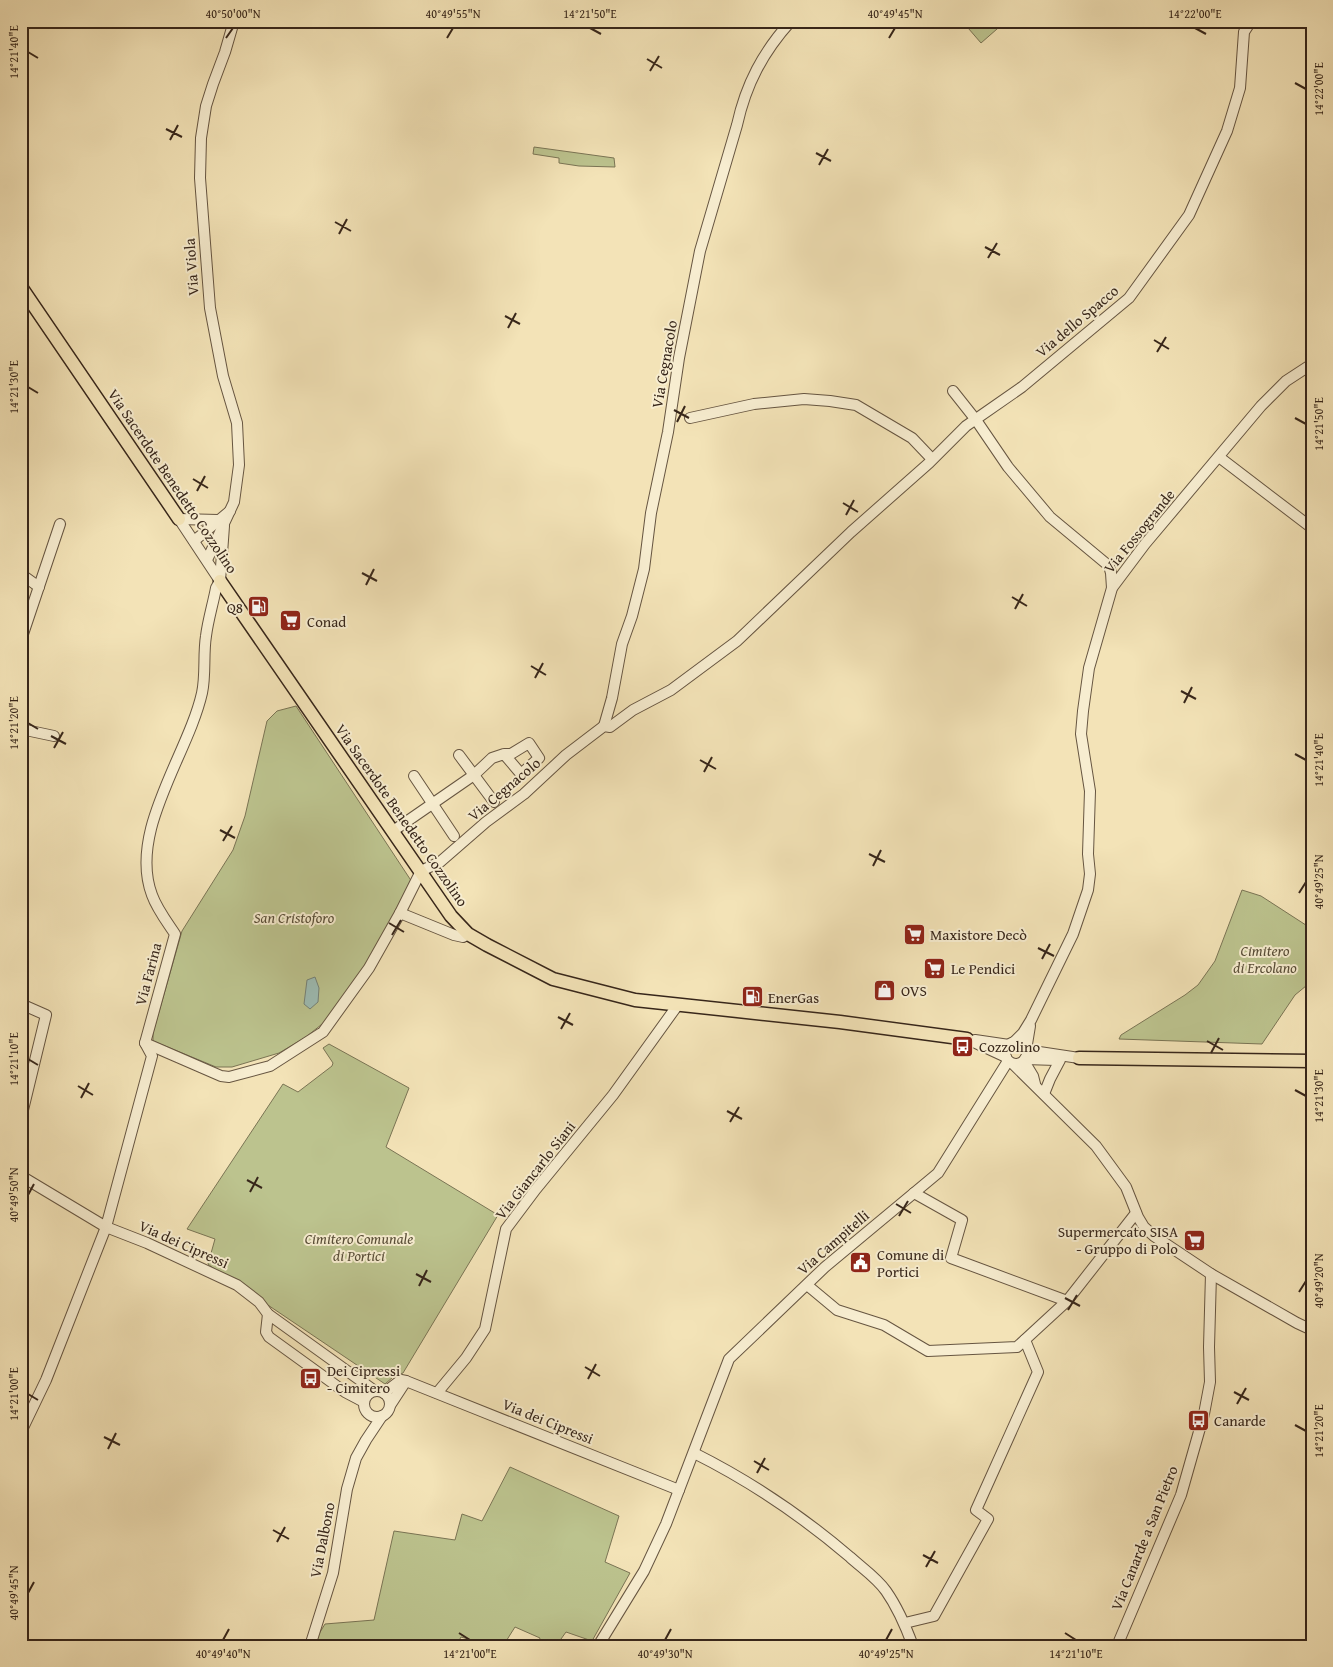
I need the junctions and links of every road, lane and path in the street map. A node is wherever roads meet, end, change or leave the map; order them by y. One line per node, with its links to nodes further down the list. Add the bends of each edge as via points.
1 (234, 21): 12 (street, Via Viola, via 212,84 201,138 200,178 210,308 222,376 238,423 239,465 234,502)
2 (791, 21): 22 (street, Via Cegnacolo, via 760,60 741,105 700,251 651,513 644,570 622,644)
3 (1251, 21): 8 (street, Via dello Spacco, via 1244,32 1240,88 1227,131 1189,215 1129,298 1022,387)
4 (21, 287): 11 (main road, Via Sacerdote Benedetto Cozzolino)
5 (1312, 364): 9 (street, Via Fossogrande, via 1271,395)
6 (954, 391): 8 (street)
7 (690, 418): 10 (street, via 754,404 830,400 856,405 912,438)
8 (976, 420): 10 (street, Via Cegnacolo); 20 (street, via 1004,462 1050,517 1109,566)
9 (1219, 457): 14 (street); 20 (street, Via Fossogrande)
10 (932, 459): 22 (street, Via Cegnacolo, via 737,641 671,690 633,710 610,727)
11 (179, 519): 12 (street); 15 (street, Via Sacerdote Benedetto Cozzolino)
12 (221, 523): 15 (street, Via Viola); 16 (street, Via Viola); 18 (street)
13 (60, 524): 19 (street)
14 (1312, 528)
15 (194, 541): 16 (street, Via Sacerdote Benedetto Cozzolino)
16 (208, 560): 18 (street, Via Sacerdote Benedetto Cozzolino)
17 (21, 574): 19 (street)
18 (220, 581): 31 (main road, Via Sacerdote Benedetto Cozzolino); 40 (street, Via Farina, via 206,634 202,692 148,839 147,876 152,895 174,934)
19 (39, 587): 21 (street)
20 (1112, 588): 38 (street, Via Fossogrande, via 1089,668 1081,734 1090,791 1088,890 1073,934)
21 (22, 635)
22 (604, 726): 33 (street, Via Cegnacolo, via 440,862)
23 (21, 729): 24 (street)
24 (54, 736)
25 (459, 754): 27 (street)
26 (504, 754): 27 (street, via 492,758)
27 (474, 775): 29 (street); 30 (street)
28 (414, 776): 30 (street)
29 (494, 802)
30 (432, 804): 31 (street); 32 (street)
31 (393, 831): 33 (main road, Via Sacerdote Benedetto Cozzolino)
32 (454, 836)
33 (421, 871): 34 (street); 35 (main road, Via Sacerdote Benedetto Cozzolino, via 450,916)
34 (400, 914): 35 (street, via 454,935 463,937); 40 (street, via 369,968 323,1032 270,1066 229,1077 221,1076)
35 (468, 934): 37 (main road, Via Sacerdote Benedetto Cozzolino, via 553,979 635,1000)
36 (21, 1004): 49 (street, via 46,1015)
37 (677, 1006): 39 (main road, Via Sacerdote Benedetto Cozzolino); 62 (street, Via Giancarlo Siani, via 613,1095 506,1229 485,1329)
38 (1031, 1020): 41 (street); 42 (street)
39 (967, 1038): 41 (street, Via Sacerdote Benedetto Cozzolino); 45 (street, Via Sacerdote Benedetto Cozzolino)
40 (145, 1043): 53 (street, Via Farina, via 152,1056)
41 (1011, 1044): 42 (street, Via Sacerdote Benedetto Cozzolino, via 1023,1045); 45 (street, via 1005,1050)
42 (1025, 1057): 43 (street, Via Sacerdote Benedetto Cozzolino); 44 (street, Via Sacerdote Benedetto Cozzolino); 45 (street, Via Sacerdote Benedetto Cozzolino, via 1020,1063); 47 (street)
43 (1079, 1058): 44 (street, Via Sacerdote Benedetto Cozzolino); 46 (main road, Via Sacerdote Benedetto Cozzolino)
44 (1060, 1060): 48 (street)
45 (1009, 1061): 47 (street); 51 (street, Via Campitelli, via 938,1173)
46 (1312, 1061)
47 (1035, 1085): 48 (street)
48 (1044, 1094): 52 (street, via 1096,1146 1126,1187)
49 (21, 1118)
50 (21, 1176): 53 (street)
51 (914, 1193): 55 (street, Via Campitelli); 56 (street, via 962,1220 951,1258)
52 (1136, 1213): 54 (street, via 1154,1236); 56 (street)
53 (106, 1227): 57 (street, Via dei Cipressi, via 237,1285 259,1302); 67 (street, Via Farina, via 46,1380)
54 (1211, 1274): 58 (street); 75 (street, Via Canarde a San Pietro, via 1210,1382 1204,1414 1180,1495)
55 (807, 1285): 59 (street, via 837,1310 884,1325 928,1351 1018,1348); 69 (street, Via Campitelli, via 729,1359)
56 (1067, 1301): 59 (street)
57 (268, 1314): 61 (street, Via dei Cipressi); 63 (street, via 266,1332 269,1337)
58 (1312, 1330)
59 (1025, 1340): 71 (street, via 1038,1372 976,1510 988,1519 934,1616)
60 (406, 1381): 61 (street, via 401,1380); 62 (street, Via dei Cipressi); 64 (street)
61 (380, 1392): 63 (street, via 368,1395); 64 (street, via 390,1399)
62 (437, 1393): 70 (street, Via dei Cipressi)
63 (364, 1402): 65 (street, Via Dalbono)
64 (390, 1404): 66 (street, Via Dalbono, via 388,1412)
65 (368, 1414): 66 (street, via 376,1418); 68 (street, Via Dalbono)
66 (382, 1416): 68 (street, Via Dalbono)
67 (21, 1432)
68 (366, 1440): 72 (street, Via Dalbono, via 356,1458 347,1489 332,1574)
69 (694, 1453): 70 (street, Via Campitelli); 71 (street, via 744,1480 818,1530 886,1590)
70 (679, 1490): 73 (street, Via Campitelli, via 644,1571)
71 (905, 1623): 74 (street)
72 (310, 1646)
73 (598, 1646)
74 (913, 1646)
75 (1117, 1646)

